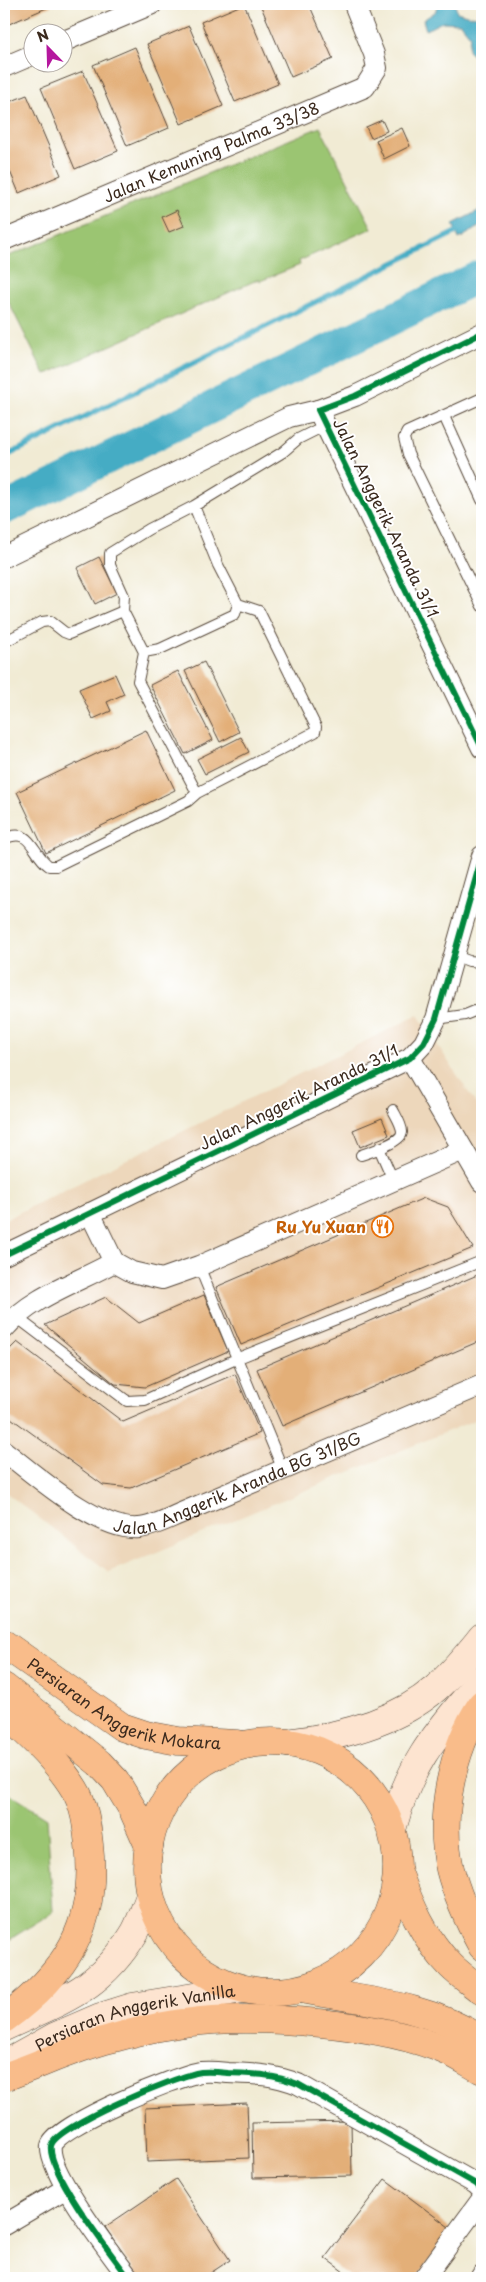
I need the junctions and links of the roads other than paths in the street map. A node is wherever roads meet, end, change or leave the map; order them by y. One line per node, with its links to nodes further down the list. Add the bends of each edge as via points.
1 (152, 4): 3 (street)
2 (354, 4): 6 (street, Jalan Kemuning Palma 33/38, via 377,68 365,87)
3 (72, 38)
4 (22, 60): 5 (street)
5 (4, 68)
6 (4, 240)
7 (482, 333): 10 (street, Jalan Anggerik Aranda 31/1, via 355,396)
8 (482, 398): 9 (lane)
9 (444, 416): 11 (lane); 15 (lane, via 407,432 404,438 408,454)
10 (321, 418): 12 (lane, via 283,452); 13 (street, via 288,417); 19 (street, Jalan Anggerik Aranda 31/1)
11 (482, 500)
12 (194, 506): 14 (lane); 16 (lane, via 110,553 110,565 124,596)
13 (4, 556)
14 (238, 604): 18 (lane, via 235,614 160,649); 20 (lane, via 259,611 316,727 315,732)
15 (482, 606)
16 (123, 611): 17 (lane, via 69,634 50,621 42,622); 18 (lane)
17 (4, 642)
18 (144, 652): 20 (lane, via 138,681)
19 (482, 748)
20 (197, 793): 21 (lane, via 188,801 56,866 45,863 22,836 14,834)
21 (4, 839)
22 (482, 856): 23 (street, Jalan Anggerik Aranda 31/1)
23 (453, 955): 24 (lane); 26 (street, Jalan Anggerik Aranda 31/1)
24 (482, 962)
25 (482, 1008): 26 (lane, via 465,1015)
26 (436, 1019): 27 (street, Jalan Anggerik Aranda 31/1, via 424,1043)
27 (410, 1058): 30 (street); 34 (street, Jalan Anggerik Aranda 31/1)
28 (393, 1110): 29 (lane, via 402,1134 398,1140)
29 (379, 1148): 31 (lane); 32 (lane)
30 (464, 1150): 32 (street); 33 (street)
31 (362, 1155)
32 (394, 1182): 38 (street)
33 (482, 1182)
34 (90, 1213): 35 (street, Jalan Anggerik Aranda 31/1); 37 (street)
35 (4, 1254)
36 (482, 1261): 40 (lane)
37 (114, 1262): 38 (street, via 132,1272 162,1280); 39 (street, via 44,1297)
38 (199, 1266): 40 (lane)
39 (9, 1323): 40 (lane, via 127,1401 145,1400)
40 (236, 1360): 43 (lane)
41 (482, 1384): 43 (street, Jalan Anggerik Aranda BG 31/BG)
42 (4, 1451): 43 (street, Jalan Anggerik Aranda BG 31/BG, via 82,1509 119,1526 139,1528)
43 (282, 1470)
44 (482, 1637): 50 (main road, via 435,1689 400,1711 338,1734)
45 (4, 1644): 51 (main road, Persiaran Anggerik Mokara, via 122,1727 178,1741)
46 (482, 1679): 52 (main road, via 423,1752 400,1799)
47 (4, 1686): 53 (main road, via 115,1780)
48 (482, 1704): 56 (main road, via 464,1737 456,1762 446,1832 456,1888)
49 (4, 1712): 60 (main road, via 42,1748 77,1792 86,1822 90,1878 85,1920 67,1955 30,2000)
50 (287, 1743): 51 (main road); 52 (main road, via 333,1757 357,1774 376,1797)
51 (250, 1744): 53 (main road, via 208,1760 186,1776 156,1820)
52 (393, 1826): 54 (main road)
53 (149, 1846): 55 (main road)
54 (398, 1872): 58 (main road, via 384,1924 369,1946 350,1965 326,1980); 59 (main road, via 407,1898 434,1946 452,1967)
55 (150, 1896): 57 (main road, via 162,1928 183,1956 210,1976); 61 (main road, Persiaran Anggerik Vanilla, via 136,1930 97,1979 76,1993)
56 (482, 1946)
57 (243, 1989): 58 (main road, via 281,1992); 63 (main road, Persiaran Anggerik Vanilla, via 132,2007 100,2017)
58 (301, 1989): 62 (main road, via 411,2008 433,2015)
59 (482, 1991)
60 (4, 2019)
61 (4, 2027)
62 (482, 2040)
63 (4, 2064)
64 (482, 2070): 65 (main road, via 448,2052 381,2033 265,2020 225,2020 185,2022 108,2039)
65 (4, 2078)
66 (482, 2190): 67 (street, via 298,2084 270,2074 203,2072 115,2105 58,2135 50,2148)
67 (61, 2192): 69 (street); 70 (street)
68 (482, 2199): 71 (street)
69 (4, 2225)
70 (129, 2278)
71 (424, 2278)

